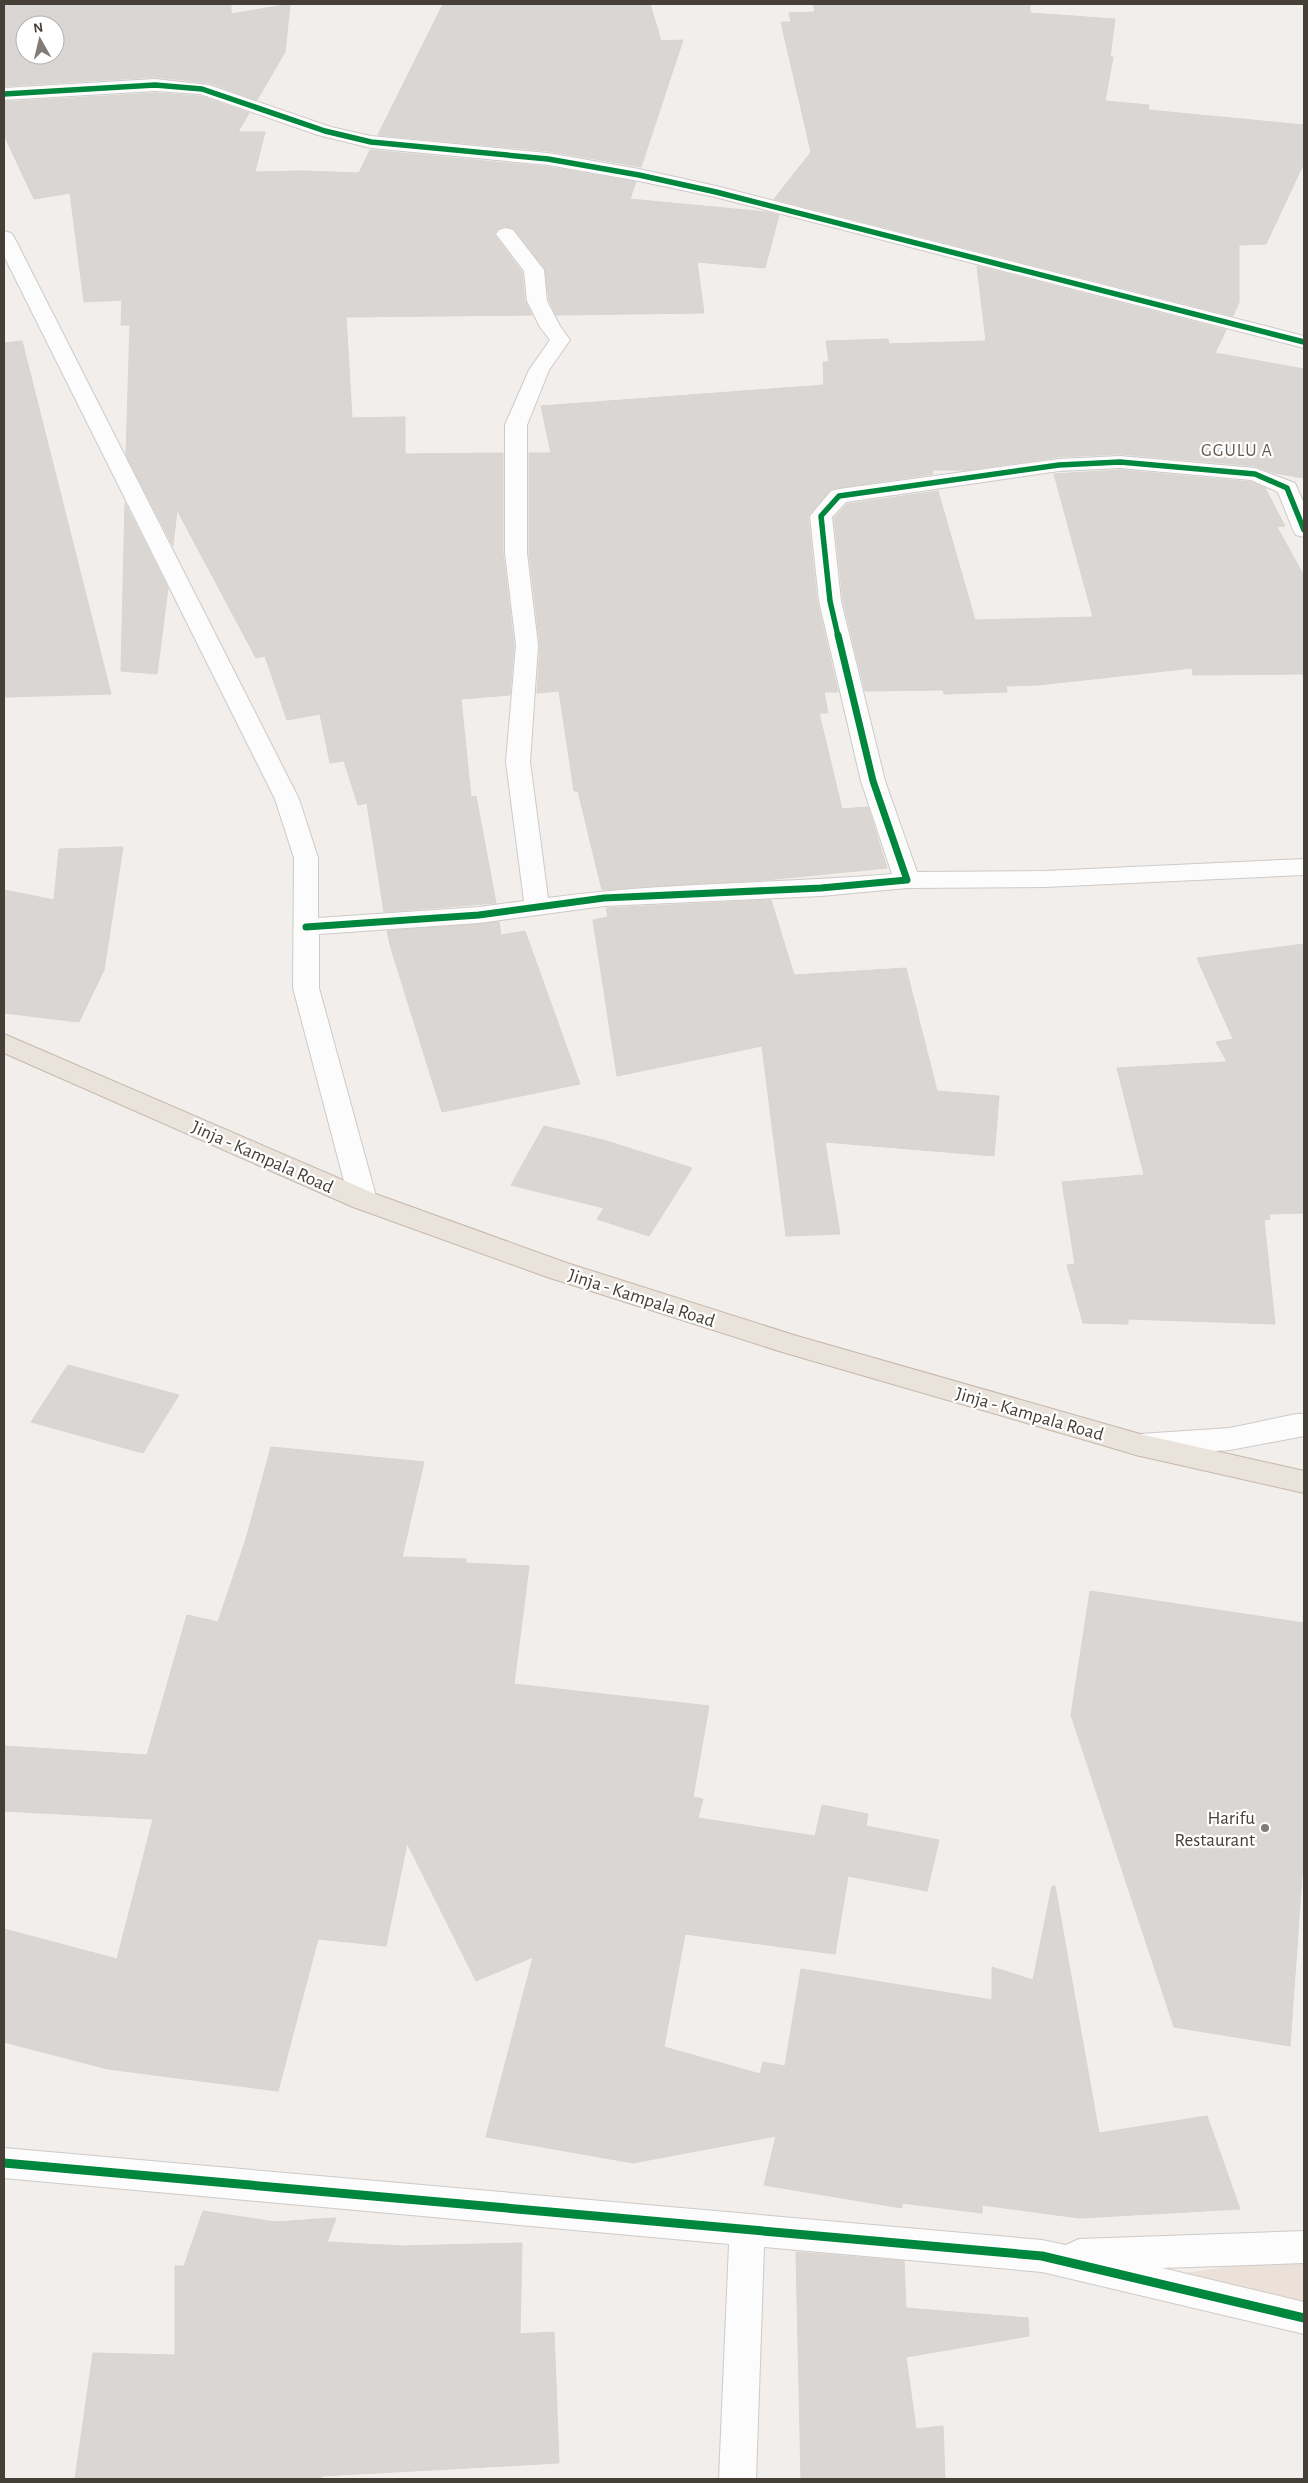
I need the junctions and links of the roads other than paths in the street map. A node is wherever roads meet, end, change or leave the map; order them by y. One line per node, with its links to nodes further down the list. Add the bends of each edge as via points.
1 (4, 94): 4 (street, via 154,85 202,89 325,131 371,142 548,159 716,192)
2 (506, 234): 8 (street, via 534,270 537,301 560,340 539,370 516,425 516,553 527,645 518,762)
3 (4, 238): 9 (street, via 287,799 306,858)
4 (1304, 342)
5 (1304, 530): 7 (street, via 1287,488 1255,474 1120,462 1059,465 839,496 822,516 830,601 873,781)
6 (1304, 867): 7 (street, via 1045,879)
7 (907, 880): 8 (street, via 820,888 604,898)
8 (537, 907): 9 (street, via 479,916)
9 (306, 927): 11 (street, via 306,988)
10 (4, 1043): 11 (highway, Jinja - Kampala Road)
11 (363, 1200): 13 (highway, Jinja - Kampala Road, via 558,1270 792,1345)
12 (1304, 1425): 13 (street, via 1230,1438)
13 (1140, 1445): 14 (highway, Jinja - Kampala Road)
14 (1304, 1482)
15 (4, 2163): 16 (street)
16 (747, 2230): 18 (street); 20 (street)
17 (1304, 2247): 18 (street)
18 (1042, 2256): 19 (street)
19 (1304, 2318)
20 (737, 2479)

